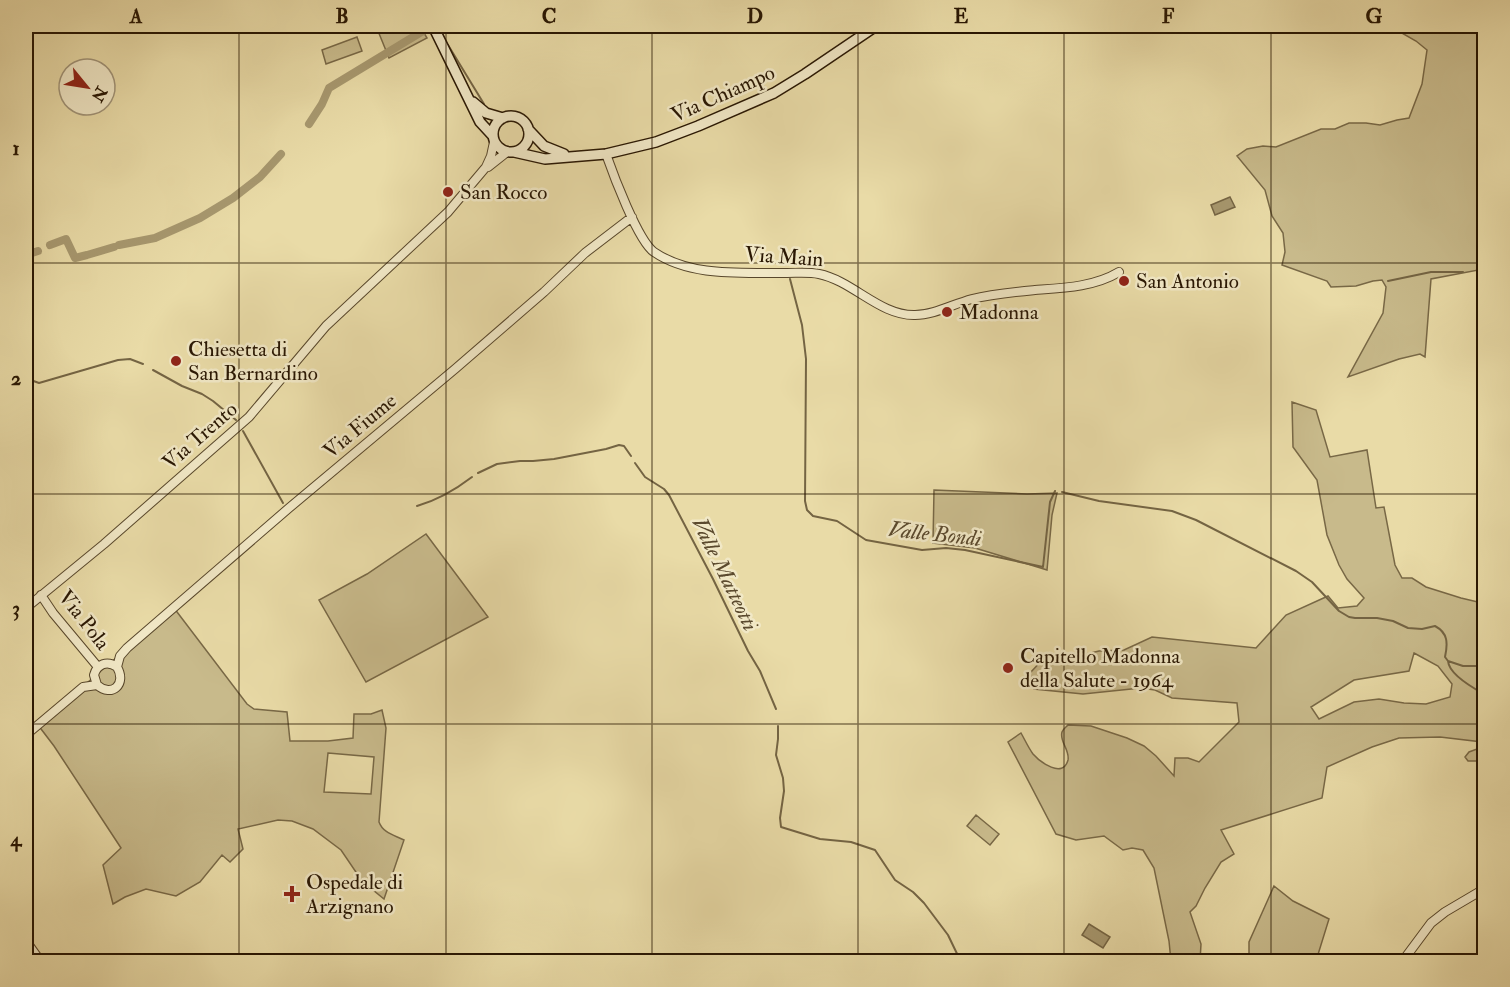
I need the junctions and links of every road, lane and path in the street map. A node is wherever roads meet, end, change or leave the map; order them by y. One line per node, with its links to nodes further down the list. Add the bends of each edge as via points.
1 (32, 26): 4 (main road)
2 (433, 26): 5 (main road)
3 (876, 26): 10 (main road, Via Chiampo, via 774,93 656,142)
4 (26, 28)
5 (469, 99): 6 (main road, via 486,113); 8 (main road)
6 (503, 118): 7 (main road, via 518,118); 8 (main road, via 496,124)
7 (528, 129): 9 (main road, via 527,142); 11 (main road, Via Chiampo, via 544,146)
8 (493, 138): 9 (main road, via 497,147); 12 (street, Via Trento, via 491,156)
9 (511, 152): 11 (main road, Via Chiampo, via 545,159); 12 (street, Via Trento)
10 (606, 154): 11 (main road, Via Chiampo); 13 (street, Via Main)
11 (569, 156)
12 (482, 172): 15 (street, Via Trento, via 448,212 326,326 245,422)
13 (632, 217): 14 (street, Via Main, via 651,250 665,259 713,271 818,274 907,315 927,314 985,296 1090,284); 18 (street, Via Fiume, via 585,253 127,648)
14 (1119, 272)
15 (41, 595): 16 (street, Via Trento); 17 (street, Via Pola)
16 (26, 608)
17 (98, 667): 18 (street, via 111,663); 19 (street, via 94,675)
18 (117, 667): 19 (street, Via Fiume, via 121,673 118,686 105,690)
19 (97, 685): 20 (street, Via Fiume, via 83,687)
20 (26, 735)
21 (1485, 889): 24 (street, via 1431,923)
22 (26, 941): 23 (street)
23 (41, 962)
24 (1402, 962)

